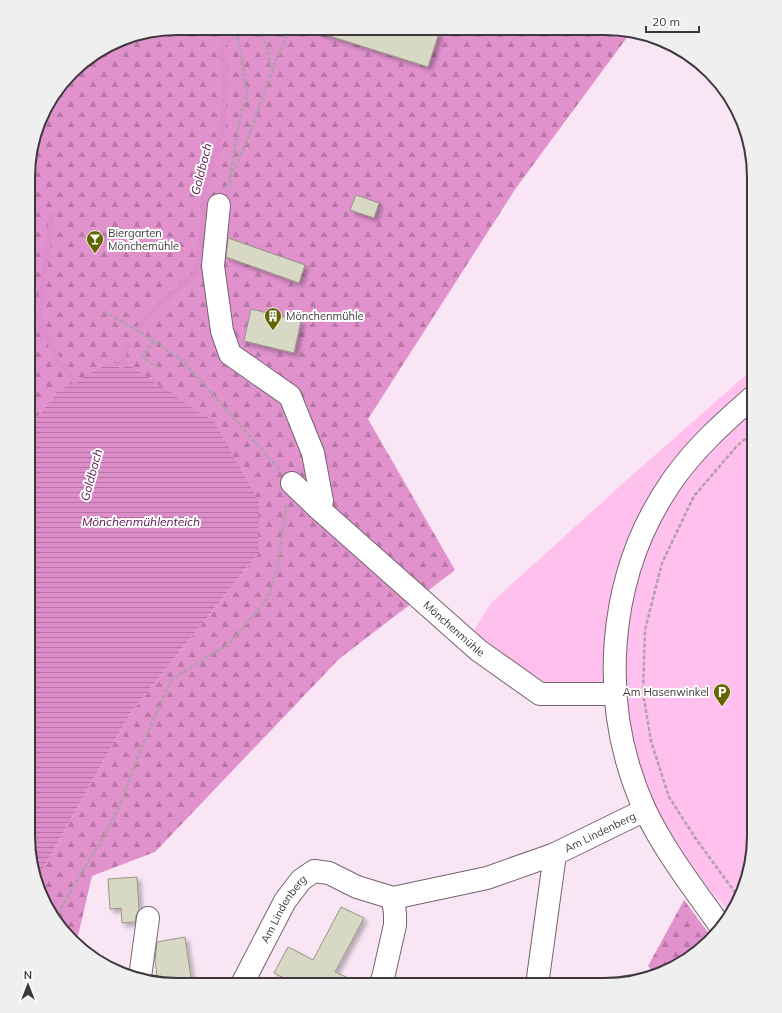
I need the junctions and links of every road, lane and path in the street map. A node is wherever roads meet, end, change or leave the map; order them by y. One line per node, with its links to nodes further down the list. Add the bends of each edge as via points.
1 (237, 35): 4 (path, via 247,95 240,117 228,182 247,142)
2 (263, 35): 4 (path)
3 (287, 35): 4 (path)
4 (272, 71)
5 (219, 205): 12 (street, via 213,266 222,331 230,354 290,396 313,453 322,501)
6 (104, 312): 7 (path)
7 (154, 341): 8 (path, via 142,357); 11 (path, via 183,361)
8 (157, 367)
9 (747, 402): 13 (street, via 721,424 691,456 672,481 647,525 630,567 619,614 614,667)
10 (747, 437): 16 (path, via 694,496 662,563 645,630 643,693 651,741 669,797)
11 (292, 483): 12 (street, Mönchenmühle); 18 (path, via 286,505 278,566 268,598 230,643 171,680 119,807)
12 (317, 507): 13 (street, Mönchenmühle, via 478,650 540,694)
13 (615, 694): 14 (street, via 631,773)
14 (645, 810): 15 (street, Am Lindenberg); 20 (street, via 664,845)
15 (555, 854): 17 (street, Am Lindenberg, via 487,878); 24 (street, Am Lindenberg)
16 (735, 892)
17 (393, 898): 22 (street, Am Lindenberg, via 357,887 329,873 314,871 301,880 285,901); 23 (street, via 395,925)
18 (58, 914)
19 (148, 918): 21 (street)
20 (718, 922)
21 (141, 973)
22 (245, 978)
23 (383, 978)
24 (538, 978)

